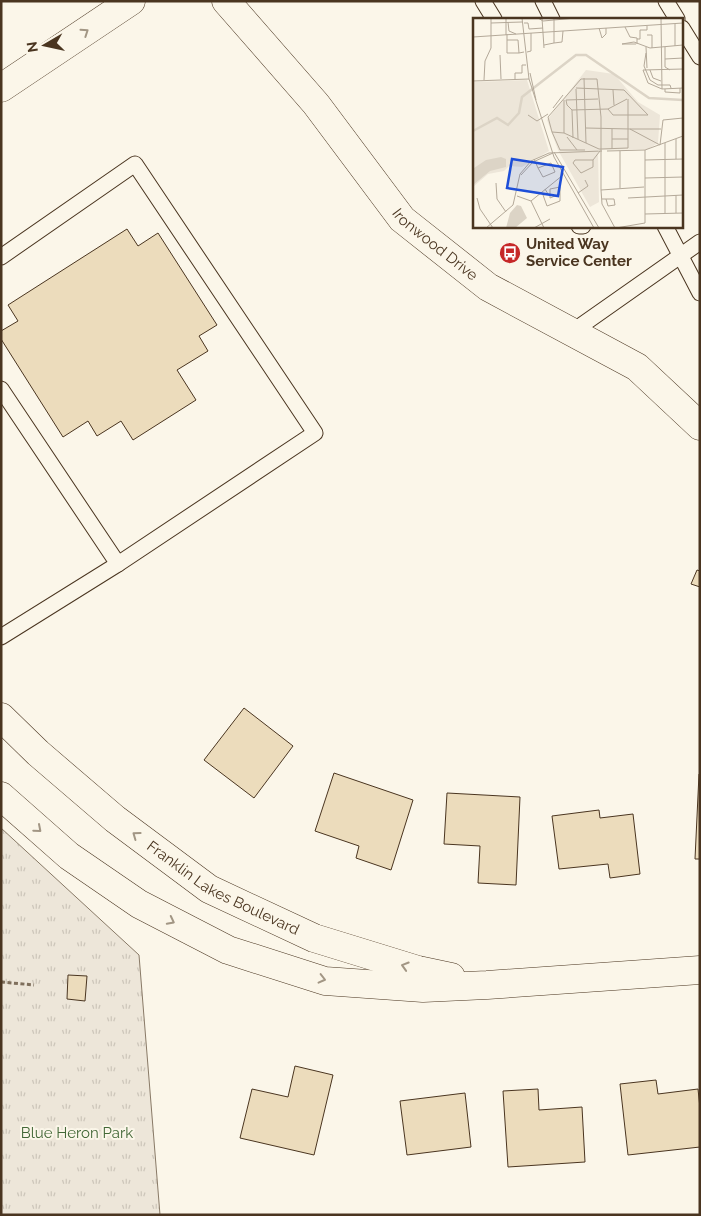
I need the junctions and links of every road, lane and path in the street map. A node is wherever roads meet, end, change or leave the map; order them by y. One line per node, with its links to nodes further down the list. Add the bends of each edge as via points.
1 (131, 1): 11 (street, one-way to 1)
2 (226, 1): 17 (street, Ironwood Drive, via 316,104 402,219 488,287)
3 (483, 1): 6 (lane)
4 (543, 1): 7 (lane)
5 (666, 1): 8 (lane)
6 (493, 18)
7 (552, 18)
8 (676, 18)
9 (684, 31): 10 (lane)
10 (700, 57)
11 (1, 88)
12 (666, 228): 14 (lane)
13 (700, 242): 14 (lane)
14 (680, 255): 16 (lane); 17 (lane)
15 (1, 257): 20 (lane, via 135,164 316,433)
16 (700, 293)
17 (572, 332): 19 (street, Ironwood Drive, via 637,367)
18 (1, 389): 20 (lane)
19 (700, 426)
20 (118, 564): 21 (lane)
21 (1, 637)
22 (1, 717): 27 (street, Franklin Lakes Boulevard, one-way to 22, via 418,970 314,938 209,889 115,820)
23 (1, 796): 27 (street, Franklin Lakes Boulevard, one-way to 27, via 69,856 139,904 228,950 325,981 422,988)
24 (700, 970): 27 (street, Franklin Lakes Boulevard)
25 (1, 982): 26 (path)
26 (34, 985)
27 (487, 985)

